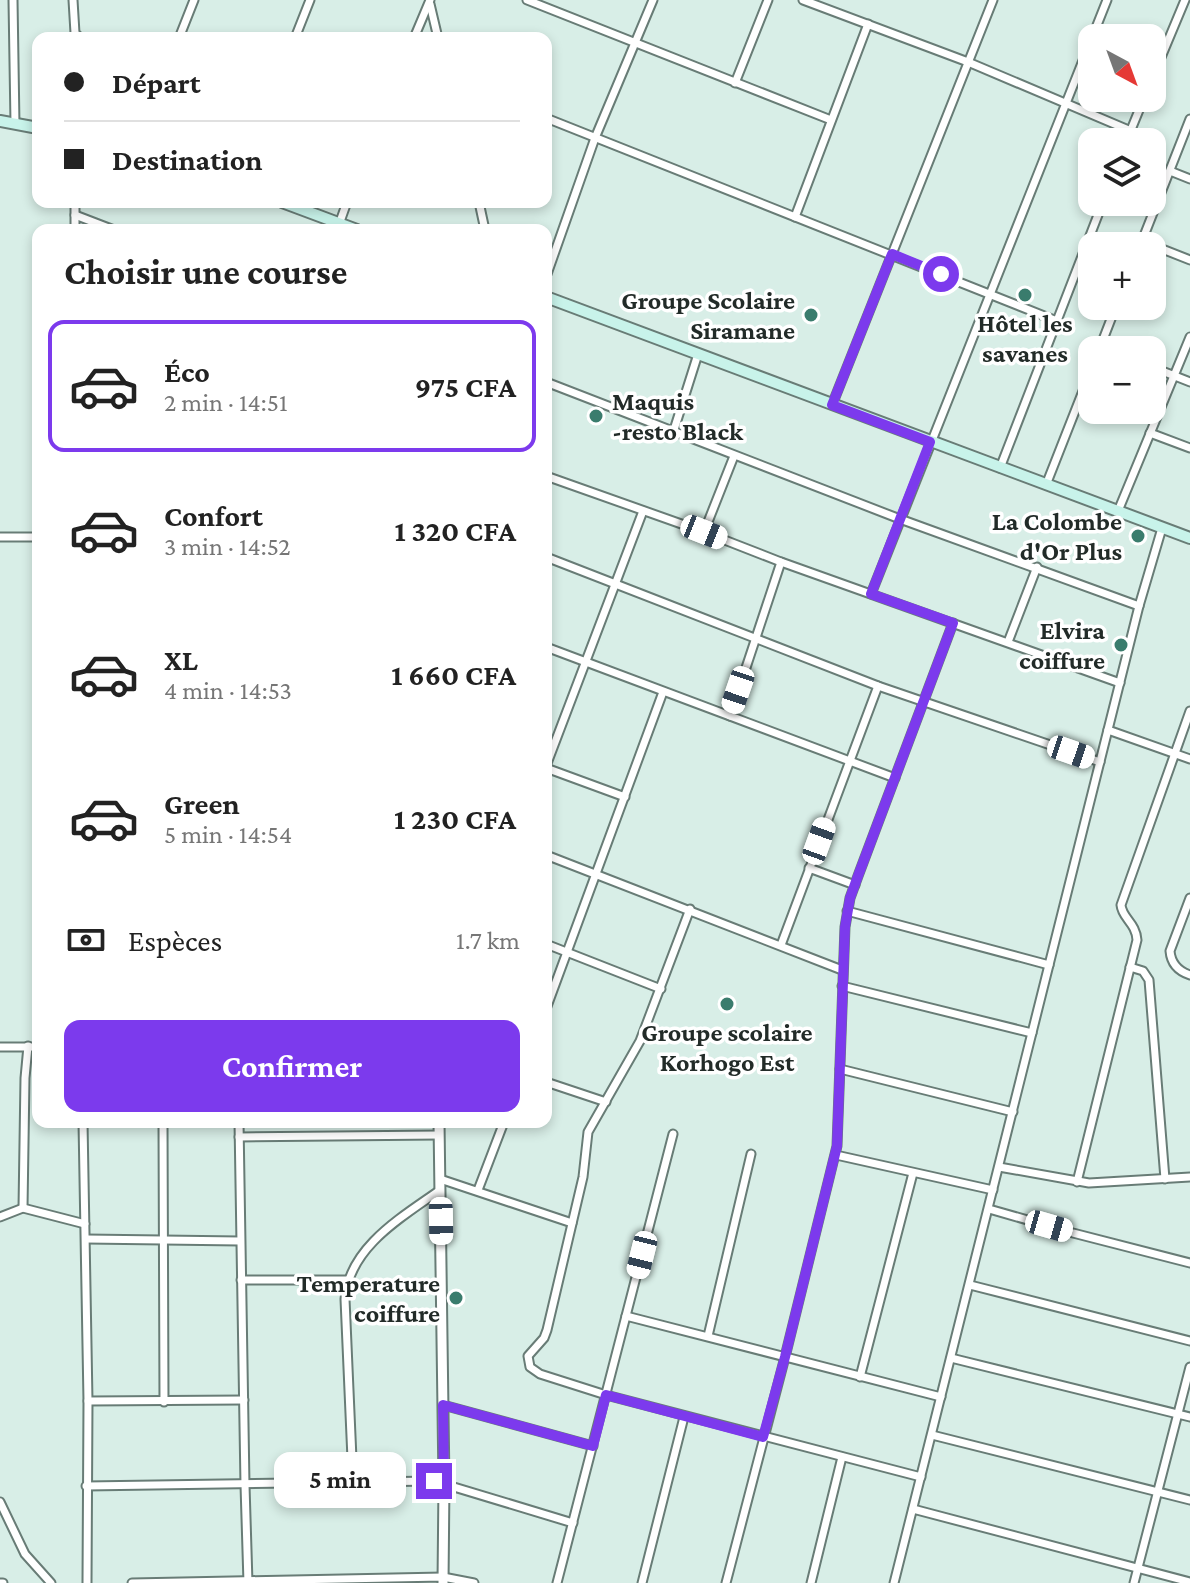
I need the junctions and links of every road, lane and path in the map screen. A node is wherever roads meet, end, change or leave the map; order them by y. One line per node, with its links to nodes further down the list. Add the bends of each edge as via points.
1 (13, 0): 28 (street)
2 (73, 0): 14 (street)
3 (194, 0): 15 (street)
4 (310, 0): 16 (street)
5 (527, 0): 19 (street)
6 (653, 0): 19 (street)
7 (768, 0): 22 (street)
8 (803, 0): 13 (street)
9 (993, 0): 21 (street)
10 (1107, 0): 23 (street)
11 (1185, 0): 20 (street)
12 (430, 1): 17 (street); 18 (street)
13 (868, 24): 21 (street); 26 (street)
14 (75, 32)
15 (181, 32)
16 (297, 32)
17 (417, 32)
18 (437, 32)
19 (634, 42): 22 (street); 31 (street)
20 (1166, 45)
21 (968, 62): 23 (street); 44 (street)
22 (735, 83): 26 (street)
23 (1066, 104): 30 (street); 47 (street)
24 (1190, 119): 32 (street)
25 (552, 120): 31 (street)
26 (831, 120): 38 (street)
27 (0, 121): 28 (main road)
28 (15, 124): 29 (main road)
29 (32, 127)
30 (1124, 128)
31 (595, 138): 38 (street); 45 (street)
32 (1170, 171): 33 (street); 42 (street)
33 (1190, 179)
34 (75, 208): 36 (street)
35 (295, 208): 41 (main road)
36 (75, 215): 39 (street); 40 (street)
37 (1098, 216): 49 (street)
38 (795, 217): 44 (street)
39 (75, 224)
40 (98, 224)
41 (331, 224)
42 (1146, 232)
43 (1166, 252): 46 (street)
44 (892, 254): 47 (street); 57 (street)
45 (552, 260)
46 (1190, 260)
47 (990, 294): 49 (street); 60 (street)
48 (552, 299): 51 (main road)
49 (1057, 321): 63 (street)
50 (1190, 337): 53 (street)
51 (698, 354): 57 (main road); 58 (street)
52 (1166, 373): 53 (street)
53 (1174, 376): 54 (street); 59 (street)
54 (1190, 382)
55 (552, 384): 58 (street)
56 (1078, 404): 65 (street)
57 (832, 405): 60 (main road)
58 (673, 433): 62 (street)
59 (1150, 433): 61 (street); 67 (street)
60 (930, 442): 63 (main road); 68 (street)
61 (1190, 448)
62 (734, 456): 68 (street); 70 (street)
63 (1000, 468): 65 (main road)
64 (552, 478): 66 (street)
65 (1046, 485): 67 (main road)
66 (643, 511): 70 (street); 77 (street)
67 (1118, 511): 69 (main road)
68 (900, 519): 76 (street); 78 (street)
69 (1162, 528): 73 (main road); 79 (street)
70 (704, 532): 75 (street)
71 (0, 537): 72 (street)
72 (32, 537)
73 (1190, 538)
74 (552, 559): 77 (street)
75 (781, 562): 78 (street); 81 (street)
76 (1037, 567): 79 (street); 82 (street)
77 (616, 584): 81 (street); 84 (street)
78 (871, 594): 80 (street)
79 (1139, 606): 85 (street)
80 (953, 623): 82 (street); 88 (street)
81 (755, 639): 86 (street); 90 (street)
82 (1008, 642): 85 (street)
83 (552, 649): 84 (street)
84 (585, 661): 87 (street); 92 (street)
85 (1120, 683): 91 (street)
86 (878, 686): 88 (street); 95 (street)
87 (663, 692): 90 (street); 99 (street)
88 (924, 701): 96 (street); 98 (street)
89 (1190, 711): 93 (street)
90 (730, 716): 95 (street)
91 (1108, 730): 93 (street); 96 (street)
92 (552, 751)
93 (1174, 754): 94 (street); 111 (street, via 1121,905 1137,931)
94 (1190, 759)
95 (849, 761): 98 (street); 101 (street)
96 (1100, 762): 110 (street)
97 (552, 769): 99 (street)
98 (895, 778): 103 (street)
99 (625, 797): 102 (street)
100 (552, 857): 102 (street)
101 (809, 868): 103 (street); 107 (street)
102 (597, 875): 105 (street); 109 (street)
103 (855, 885): 106 (street)
104 (1190, 898): 113 (street, via 1170,951 1176,967)
105 (690, 909): 107 (street); 115 (street)
106 (847, 911): 110 (street); 112 (street)
107 (781, 945): 112 (street)
108 (552, 946): 109 (street)
109 (568, 951): 115 (street); 116 (street)
110 (1049, 965): 117 (street)
111 (1130, 967): 138 (street, via 1143,971 1149,980); 139 (street)
112 (842, 970): 114 (street)
113 (1190, 975)
114 (842, 986): 117 (street); 121 (street)
115 (661, 989): 123 (street)
116 (552, 993)
117 (1032, 1033): 124 (street)
118 (28, 1046): 119 (street); 120 (street); 143 (street)
119 (32, 1046)
120 (0, 1047)
121 (840, 1069): 124 (street); 134 (street)
122 (552, 1084): 123 (street)
123 (606, 1102): 146 (street, via 588,1132)
124 (1013, 1112): 135 (street)
125 (83, 1128): 147 (street)
126 (163, 1128): 149 (street)
127 (239, 1128): 132 (street)
128 (439, 1128): 131 (street)
129 (502, 1128): 141 (street)
130 (673, 1134): 155 (street)
131 (439, 1135): 132 (street); 140 (street)
132 (239, 1137): 150 (street)
133 (751, 1154): 156 (street)
134 (836, 1155): 136 (street); 158 (street)
135 (999, 1167): 139 (street); 142 (street)
136 (913, 1173): 142 (street); 161 (street)
137 (1190, 1177): 138 (street)
138 (1165, 1179): 139 (street)
139 (1077, 1182)
140 (440, 1184): 141 (street); 153 (street, via 384,1231); 167 (street)
141 (478, 1190): 146 (street)
142 (993, 1190): 144 (street)
143 (23, 1208): 145 (street); 147 (street)
144 (989, 1209): 151 (street); 154 (street)
145 (0, 1217)
146 (572, 1223): 162 (street, via 546,1334 528,1362 540,1374)
147 (85, 1224): 148 (street)
148 (86, 1239): 149 (street); 165 (street)
149 (163, 1241): 150 (street); 166 (street)
150 (240, 1241): 152 (street)
151 (1190, 1263)
152 (241, 1280): 153 (street); 164 (street)
153 (348, 1280): 176 (street)
154 (970, 1285): 157 (street); 159 (street)
155 (626, 1316): 156 (street); 162 (street)
156 (708, 1336): 158 (street)
157 (1190, 1341)
158 (785, 1357): 161 (street); 172 (street)
159 (951, 1358): 163 (street); 168 (street)
160 (1190, 1367): 168 (street)
161 (860, 1377): 163 (street)
162 (606, 1395): 169 (street); 173 (street)
163 (941, 1397): 171 (street)
164 (244, 1400): 166 (street); 178 (street)
165 (88, 1401): 166 (street); 179 (street)
166 (164, 1402)
167 (443, 1405): 173 (street); 177 (street)
168 (1178, 1414): 170 (street); 180 (street)
169 (684, 1417): 172 (street); 194 (street)
170 (1190, 1417)
171 (932, 1435): 175 (street); 180 (street)
172 (763, 1437): 174 (street); 195 (street)
173 (593, 1446): 184 (street)
174 (842, 1457): 175 (street); 196 (street)
175 (921, 1477): 183 (street)
176 (353, 1482): 177 (street); 178 (street)
177 (444, 1483): 184 (street); 186 (street)
178 (245, 1485): 179 (street); 187 (street)
179 (86, 1486): 190 (street)
180 (1158, 1492): 181 (street); 185 (street)
181 (1190, 1500)
182 (0, 1502): 189 (street, via 25,1554)
183 (913, 1509): 185 (street); 197 (street)
184 (573, 1523): 193 (street)
185 (1138, 1568): 188 (street); 198 (street)
186 (443, 1580): 187 (street); 192 (street)
187 (248, 1581): 191 (street)
188 (1190, 1582)
189 (51, 1583)
190 (87, 1583)
191 (132, 1583)
192 (474, 1583)
193 (557, 1583)
194 (642, 1583)
195 (726, 1583)
196 (811, 1583)
197 (894, 1583)
198 (1134, 1583)

